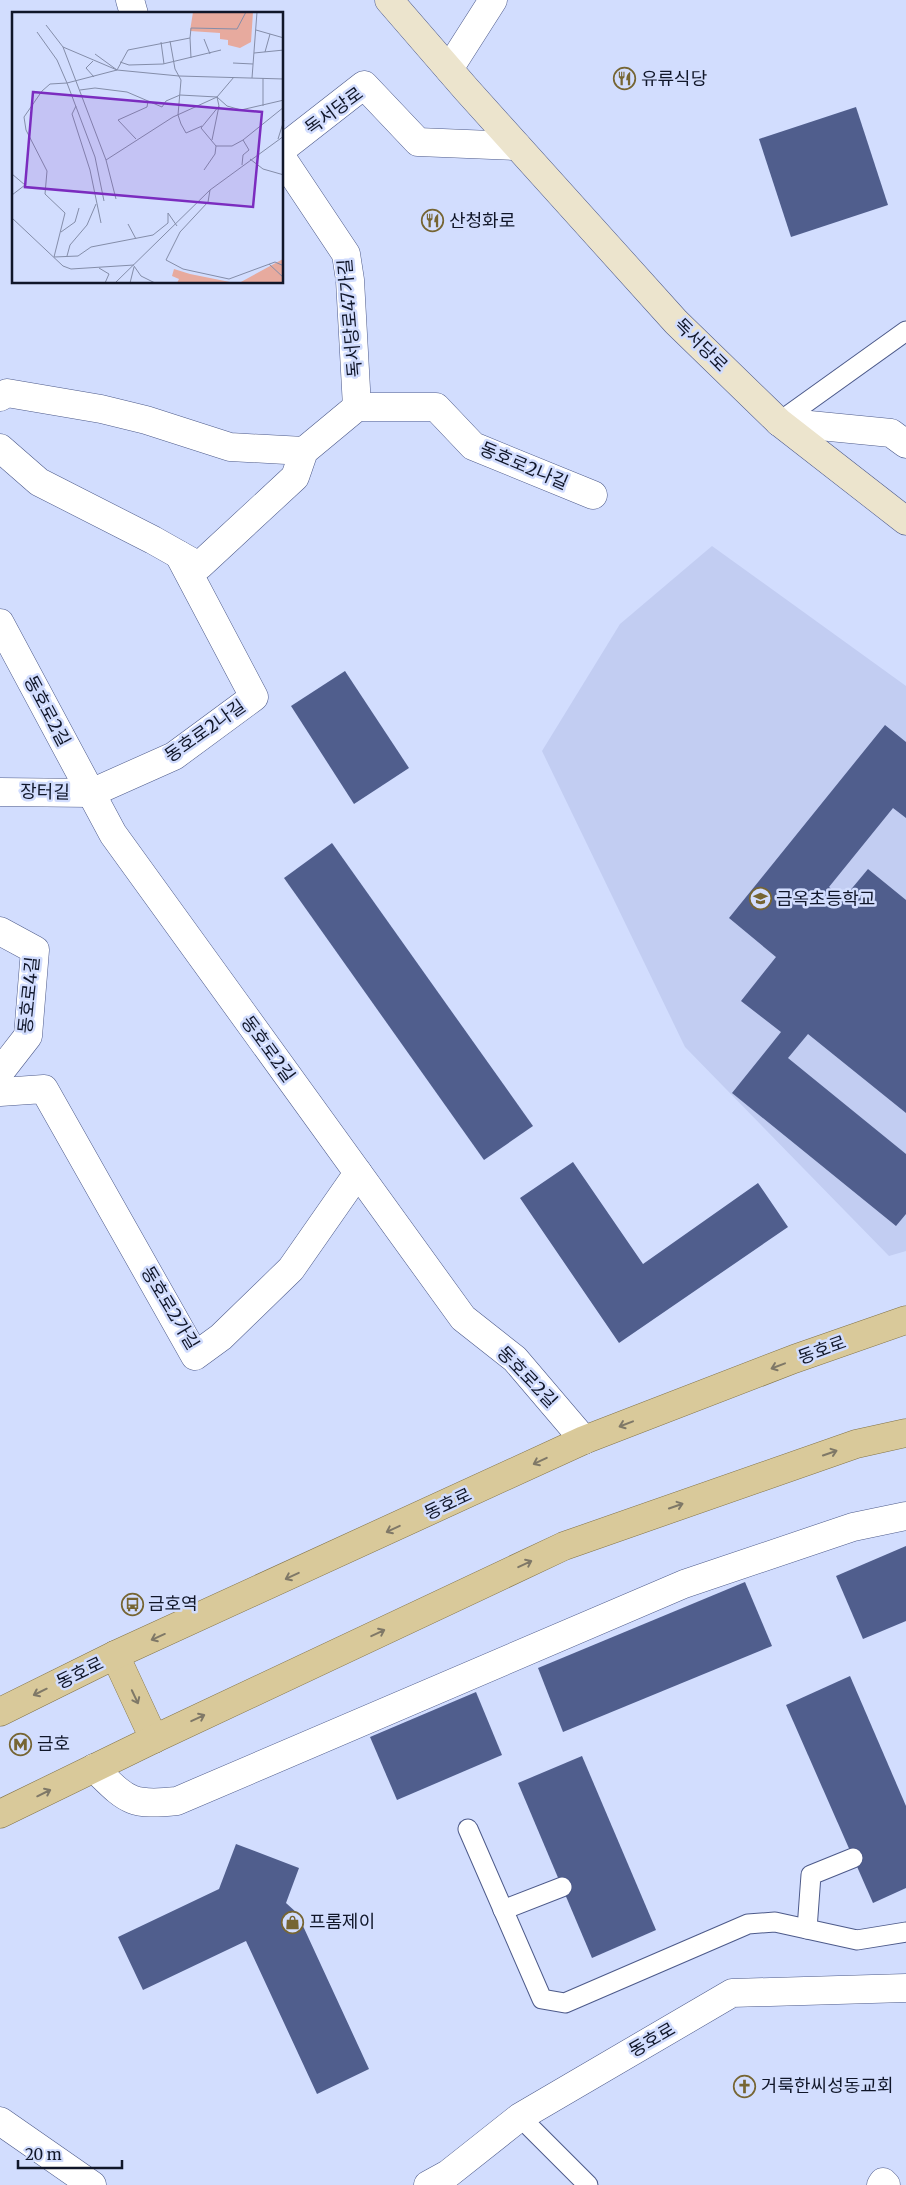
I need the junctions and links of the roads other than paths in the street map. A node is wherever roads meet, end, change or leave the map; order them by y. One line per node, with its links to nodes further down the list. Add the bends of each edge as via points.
1 (389, 0): 3 (main road, 독서당로)
2 (493, 0): 3 (street)
3 (449, 69): 4 (main road, 독서당로)
4 (517, 146): 5 (street, 독서당로, via 418,142 364,85); 10 (main road, 독서당로, via 676,322)
5 (284, 148)
6 (284, 161): 9 (street, 독서당로47가길, via 346,254)
7 (906, 331): 10 (lane)
8 (0, 397): 13 (street, via 7,393 101,409 230,447)
9 (357, 407): 13 (street); 14 (street, 동호로2나길, via 436,407 473,446)
10 (779, 422): 11 (street, via 891,433); 15 (main road, 독서당로)
11 (906, 444)
12 (0, 448): 16 (street, via 39,482)
13 (304, 450): 16 (street, via 294,477 199,566)
14 (593, 495)
15 (906, 521)
16 (179, 554): 19 (street, 동호로2나길, via 254,696 174,756)
17 (0, 623): 19 (street, 동호로2길)
18 (0, 792): 19 (street, 장터길)
19 (91, 793): 23 (street, 동호로2길, via 113,834)
20 (0, 931): 21 (street, 동호로4길, via 35,950 28,1036)
21 (0, 1072)
22 (0, 1092): 23 (street, 동호로2가길, via 44,1090 195,1356 221,1337 291,1269)
23 (358, 1174): 26 (street, 동호로2길, via 463,1318 515,1359)
24 (906, 1320): 26 (main road, 동호로, one-way to 26)
25 (906, 1433): 30 (main road, one-way to 25, via 564,1546 856,1444)
26 (584, 1440): 28 (main road, 동호로, one-way to 28)
27 (906, 1516): 31 (street, via 853,1527 684,1584 177,1801 148,1804 128,1799)
28 (116, 1655): 29 (main road, 동호로, one-way to 29); 30 (main road, one-way to 30)
29 (0, 1712)
30 (154, 1739): 31 (main road)
31 (94, 1768): 32 (main road, one-way to 31)
32 (0, 1814)
33 (468, 1829): 36 (lane)
34 (853, 1858): 37 (lane, via 811,1875)
35 (562, 1887): 36 (lane)
36 (503, 1910): 37 (lane, via 542,1999 564,2003 748,1924 775,1922)
37 (807, 1929): 38 (lane, via 857,1940)
38 (906, 1932)
39 (906, 1988): 40 (street, 동호로, via 732,1992)
40 (520, 2116): 43 (street, 동호로, via 448,2174); 44 (lane)
41 (0, 2121): 42 (street)
42 (92, 2185)
43 (428, 2185)
44 (588, 2185)
45 (881, 2185): 46 (street, via 883,2182)
46 (886, 2185)

